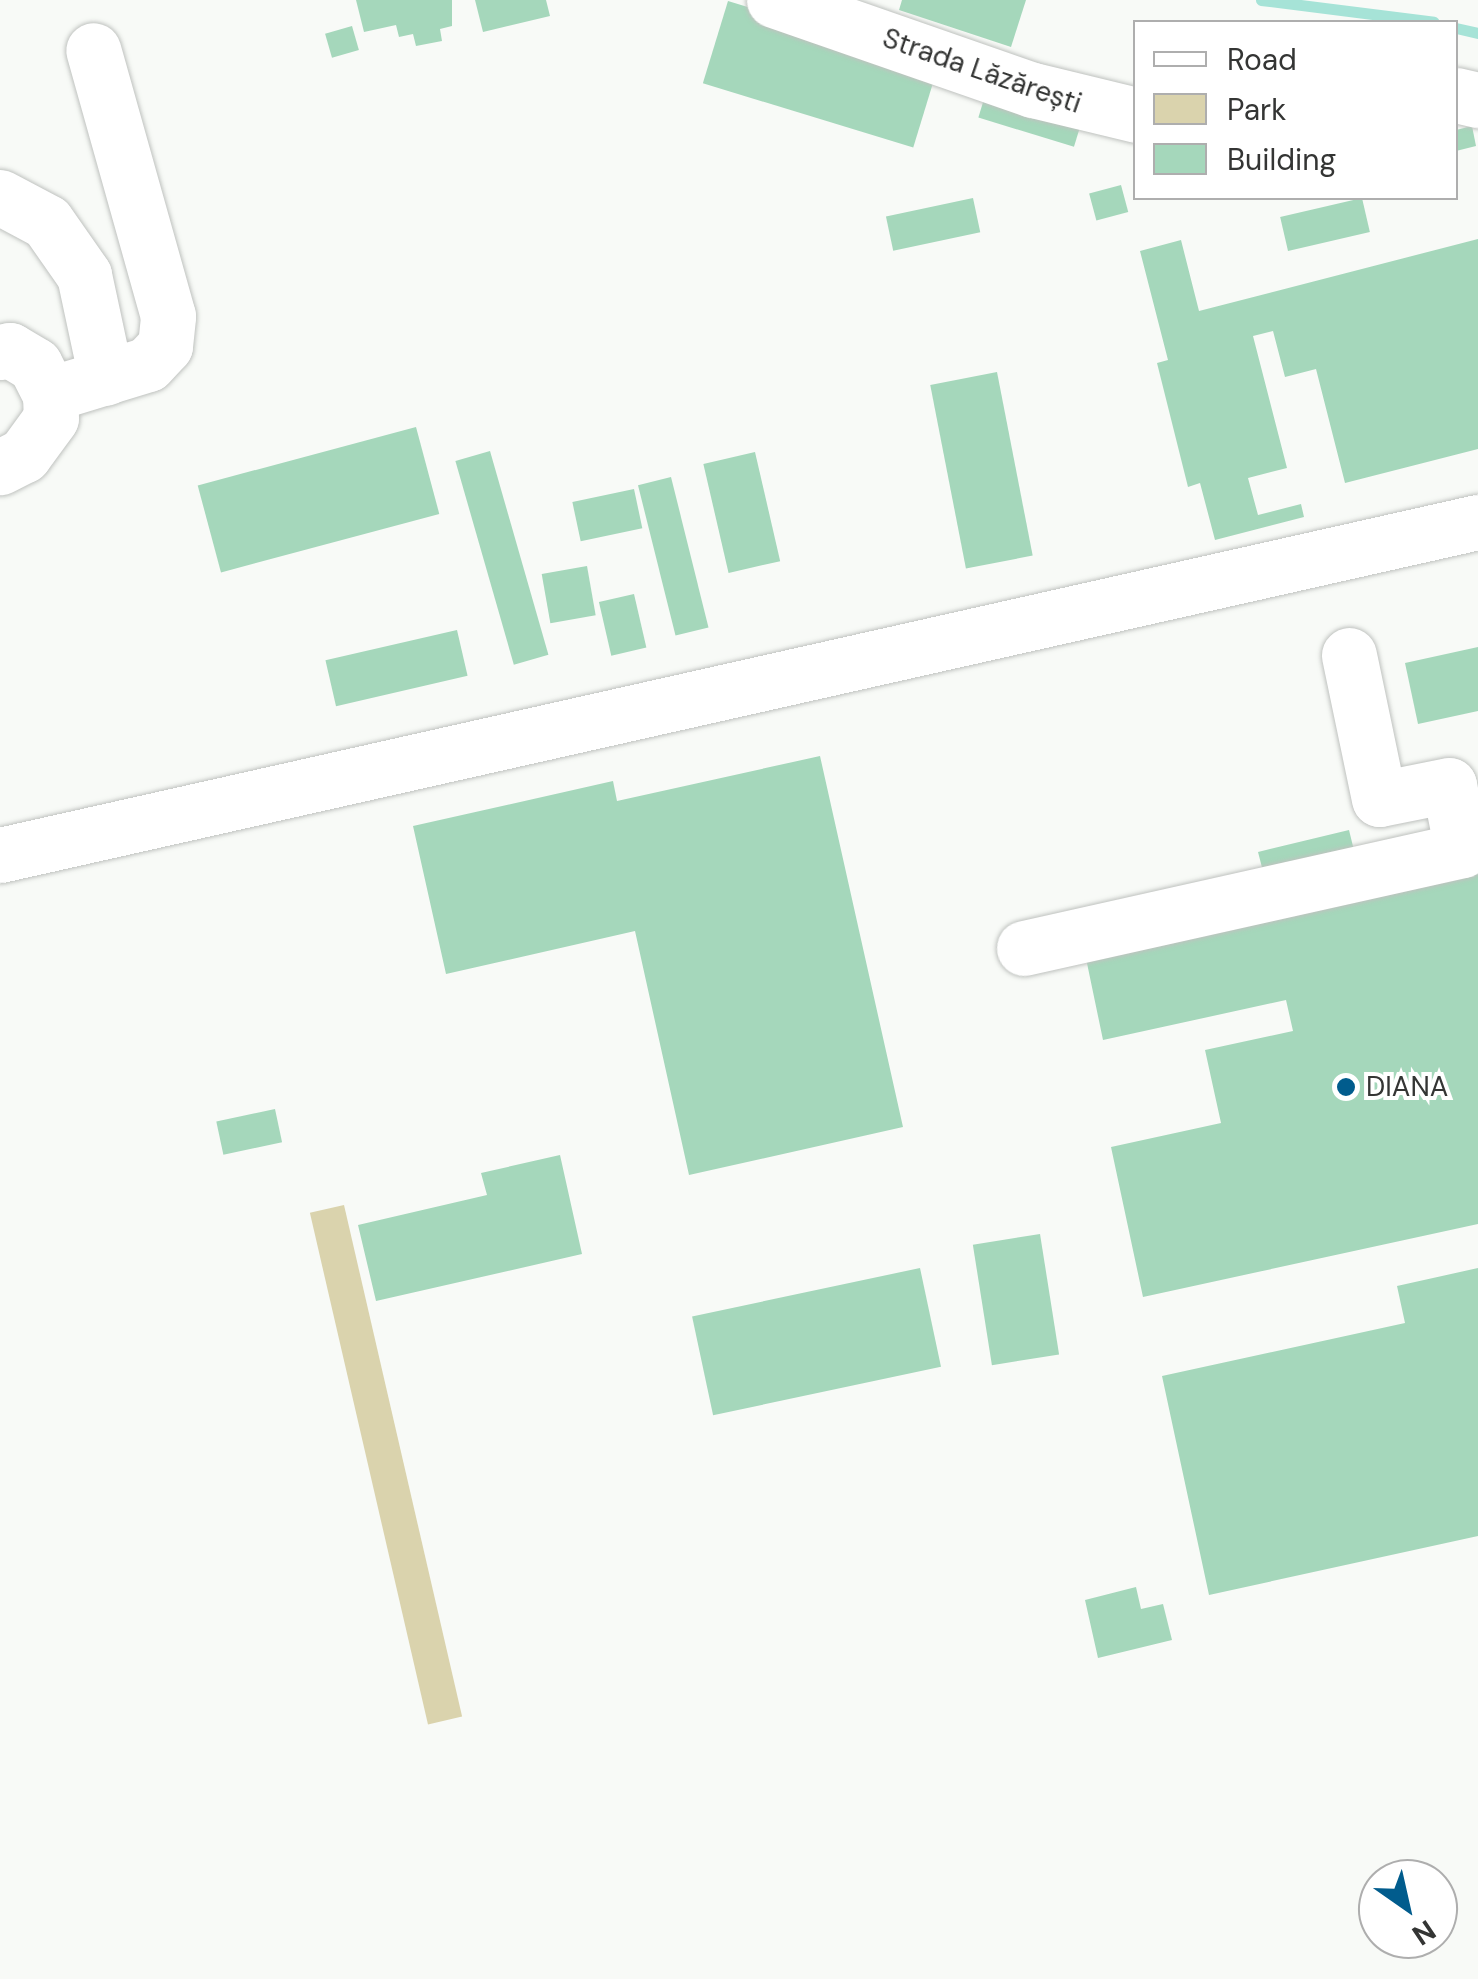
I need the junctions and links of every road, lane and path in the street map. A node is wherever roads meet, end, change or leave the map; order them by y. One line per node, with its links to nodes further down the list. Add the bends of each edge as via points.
1 (774, 0): 3 (street, Strada Lăzărești, via 1033,90)
2 (93, 50): 6 (street, via 168,316 165,346 148,364)
3 (1133, 114)
4 (0, 197): 6 (street, via 47,222 84,275)
5 (0, 352): 7 (street, via 10,350 35,366)
6 (106, 378): 7 (street)
7 (50, 394): 8 (street, via 51,418 24,455)
8 (0, 468)
9 (1478, 522): 11 (street)
10 (1349, 655): 12 (street, via 1379,799 1449,785 1462,850)
11 (0, 855)
12 (1024, 948)

